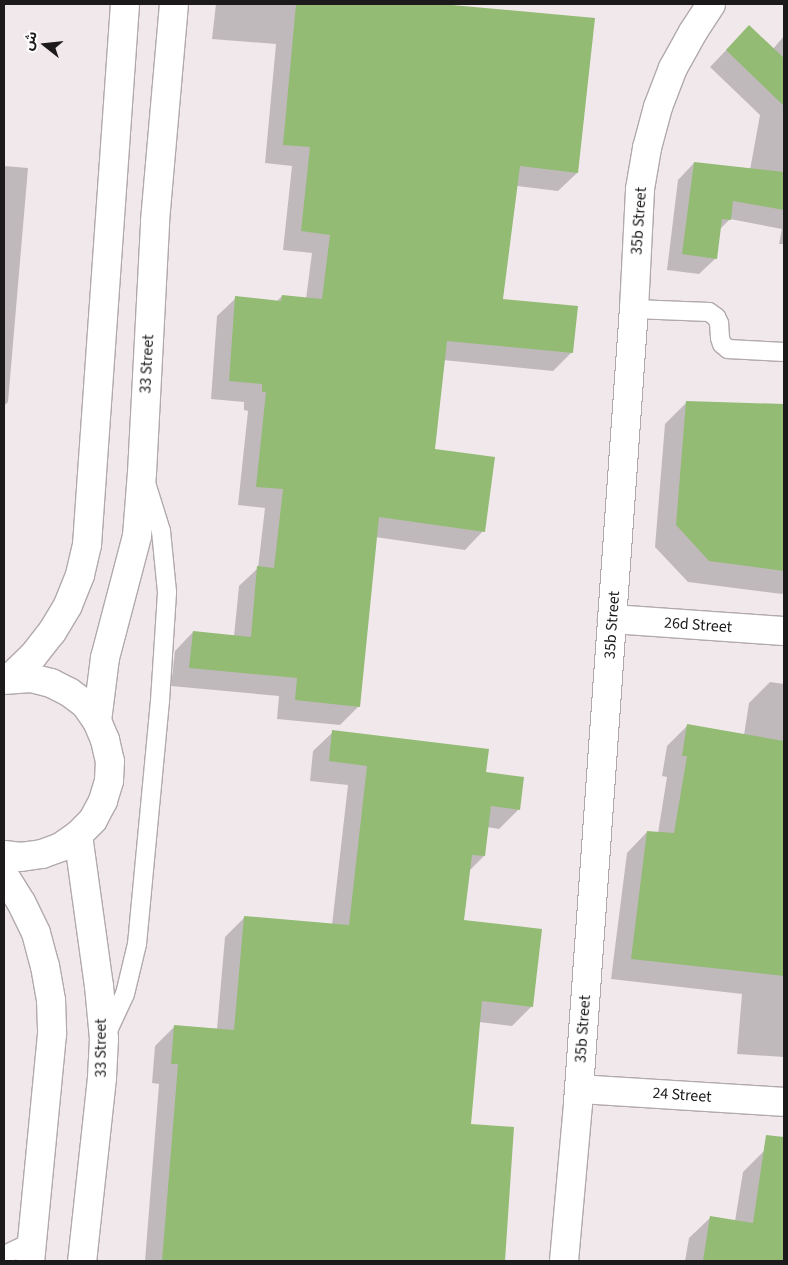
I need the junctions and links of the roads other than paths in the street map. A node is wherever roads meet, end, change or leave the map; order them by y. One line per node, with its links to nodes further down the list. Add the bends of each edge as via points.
1 (125, 4): 9 (street, via 88,545 68,605 52,632 33,656)
2 (174, 4): 6 (street, 33 Street, via 155,221)
3 (711, 4): 4 (street, 35b Street, via 674,68 658,107 647,148 640,189)
4 (634, 309): 5 (lane, via 710,312 719,323 722,344 728,349); 7 (street, 35b Street)
5 (784, 352)
6 (142, 473): 10 (street, 33 Street, via 136,536 105,658); 14 (lane, via 160,531 165,561 167,592 163,652 137,944 125,994)
7 (612, 619): 8 (street, 26d Street); 15 (street, 35b Street)
8 (784, 631)
9 (7, 679): 10 (street, via 31,678 51,683 85,704)
10 (97, 721): 11 (street, via 106,740 110,760 109,781 93,820)
11 (78, 835): 12 (street, via 61,847 42,854); 14 (street, 33 Street)
12 (4, 855)
13 (4, 875): 17 (street, via 36,933 51,1000 52,1034)
14 (104, 1039): 19 (street, 33 Street)
15 (579, 1088): 16 (street, 24 Street); 20 (street, 35b Street)
16 (784, 1102)
17 (31, 1252): 18 (lane)
18 (4, 1255)
19 (82, 1261)
20 (564, 1261)

